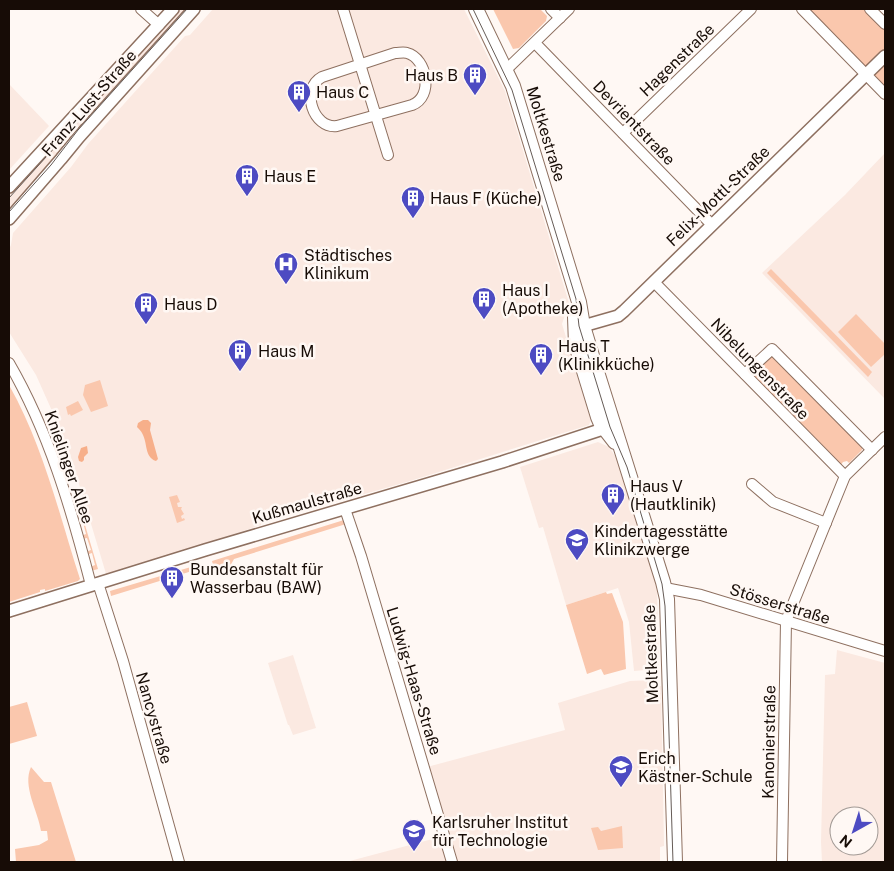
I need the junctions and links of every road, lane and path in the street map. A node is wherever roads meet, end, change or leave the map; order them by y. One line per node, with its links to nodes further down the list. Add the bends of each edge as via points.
1 (141, 9): 13 (street)
2 (173, 9): 13 (street, Franz-Lust-Straße)
3 (194, 9): 24 (street, Franz-Lust-Straße)
4 (343, 9): 16 (street)
5 (476, 9): 17 (main road, Moltkestraße)
6 (551, 9): 11 (street)
7 (569, 9): 11 (street)
8 (751, 9): 21 (street, Hagenstraße)
9 (802, 9): 18 (street)
10 (870, 9): 12 (street)
11 (560, 18): 14 (street)
12 (885, 24)
13 (159, 25): 23 (street, Franz-Lust-Straße)
14 (535, 42): 17 (street); 21 (street, Devrientstraße)
15 (885, 56): 18 (street, Felix-Mottl-Straße)
16 (359, 65): 20 (street); 20 (street, via 316,80 310,92 313,107 320,122 331,127); 20 (street, via 407,53 422,67 426,90 420,101)
17 (506, 70): 26 (main road, Moltkestraße)
18 (866, 74): 19 (street); 25 (street, Felix-Mottl-Straße)
19 (885, 94)
20 (375, 116): 22 (street)
21 (623, 133): 25 (street, Devrientstraße)
22 (388, 155)
23 (9, 187)
24 (9, 219)
25 (712, 225): 27 (street, Felix-Mottl-Straße)
26 (571, 276): 28 (main road, Moltkestraße); 31 (main road, Moltkestraße, via 576,345 598,417)
27 (654, 282): 28 (street, Felix-Mottl-Straße, via 618,316); 30 (street, Nibelungenstraße)
28 (583, 326): 31 (main road, Moltkestraße)
29 (9, 363): 38 (street, Knielinger Allee, via 34,409 54,459)
30 (745, 374): 33 (street, via 772,348); 34 (street, Nibelungenstraße)
31 (609, 427): 36 (street, Kußmaulstraße); 39 (main road, Moltkestraße, via 622,450)
32 (885, 437): 33 (street)
33 (872, 450): 34 (street)
34 (845, 476): 37 (street)
35 (752, 484): 37 (street, via 773,502)
36 (345, 509): 38 (street, Kußmaulstraße); 44 (street, Ludwig-Haas-Straße)
37 (826, 523): 41 (street)
38 (95, 584): 40 (street, Kußmaulstraße); 43 (street, Nancystraße, via 123,661)
39 (665, 588): 41 (street, Stösserstraße); 45 (main road, Moltkestraße)
40 (9, 611)
41 (786, 621): 42 (street, Stösserstraße); 46 (street, Kanonierstraße)
42 (885, 651)
43 (179, 862)
44 (452, 862)
45 (675, 862)
46 (782, 862)

